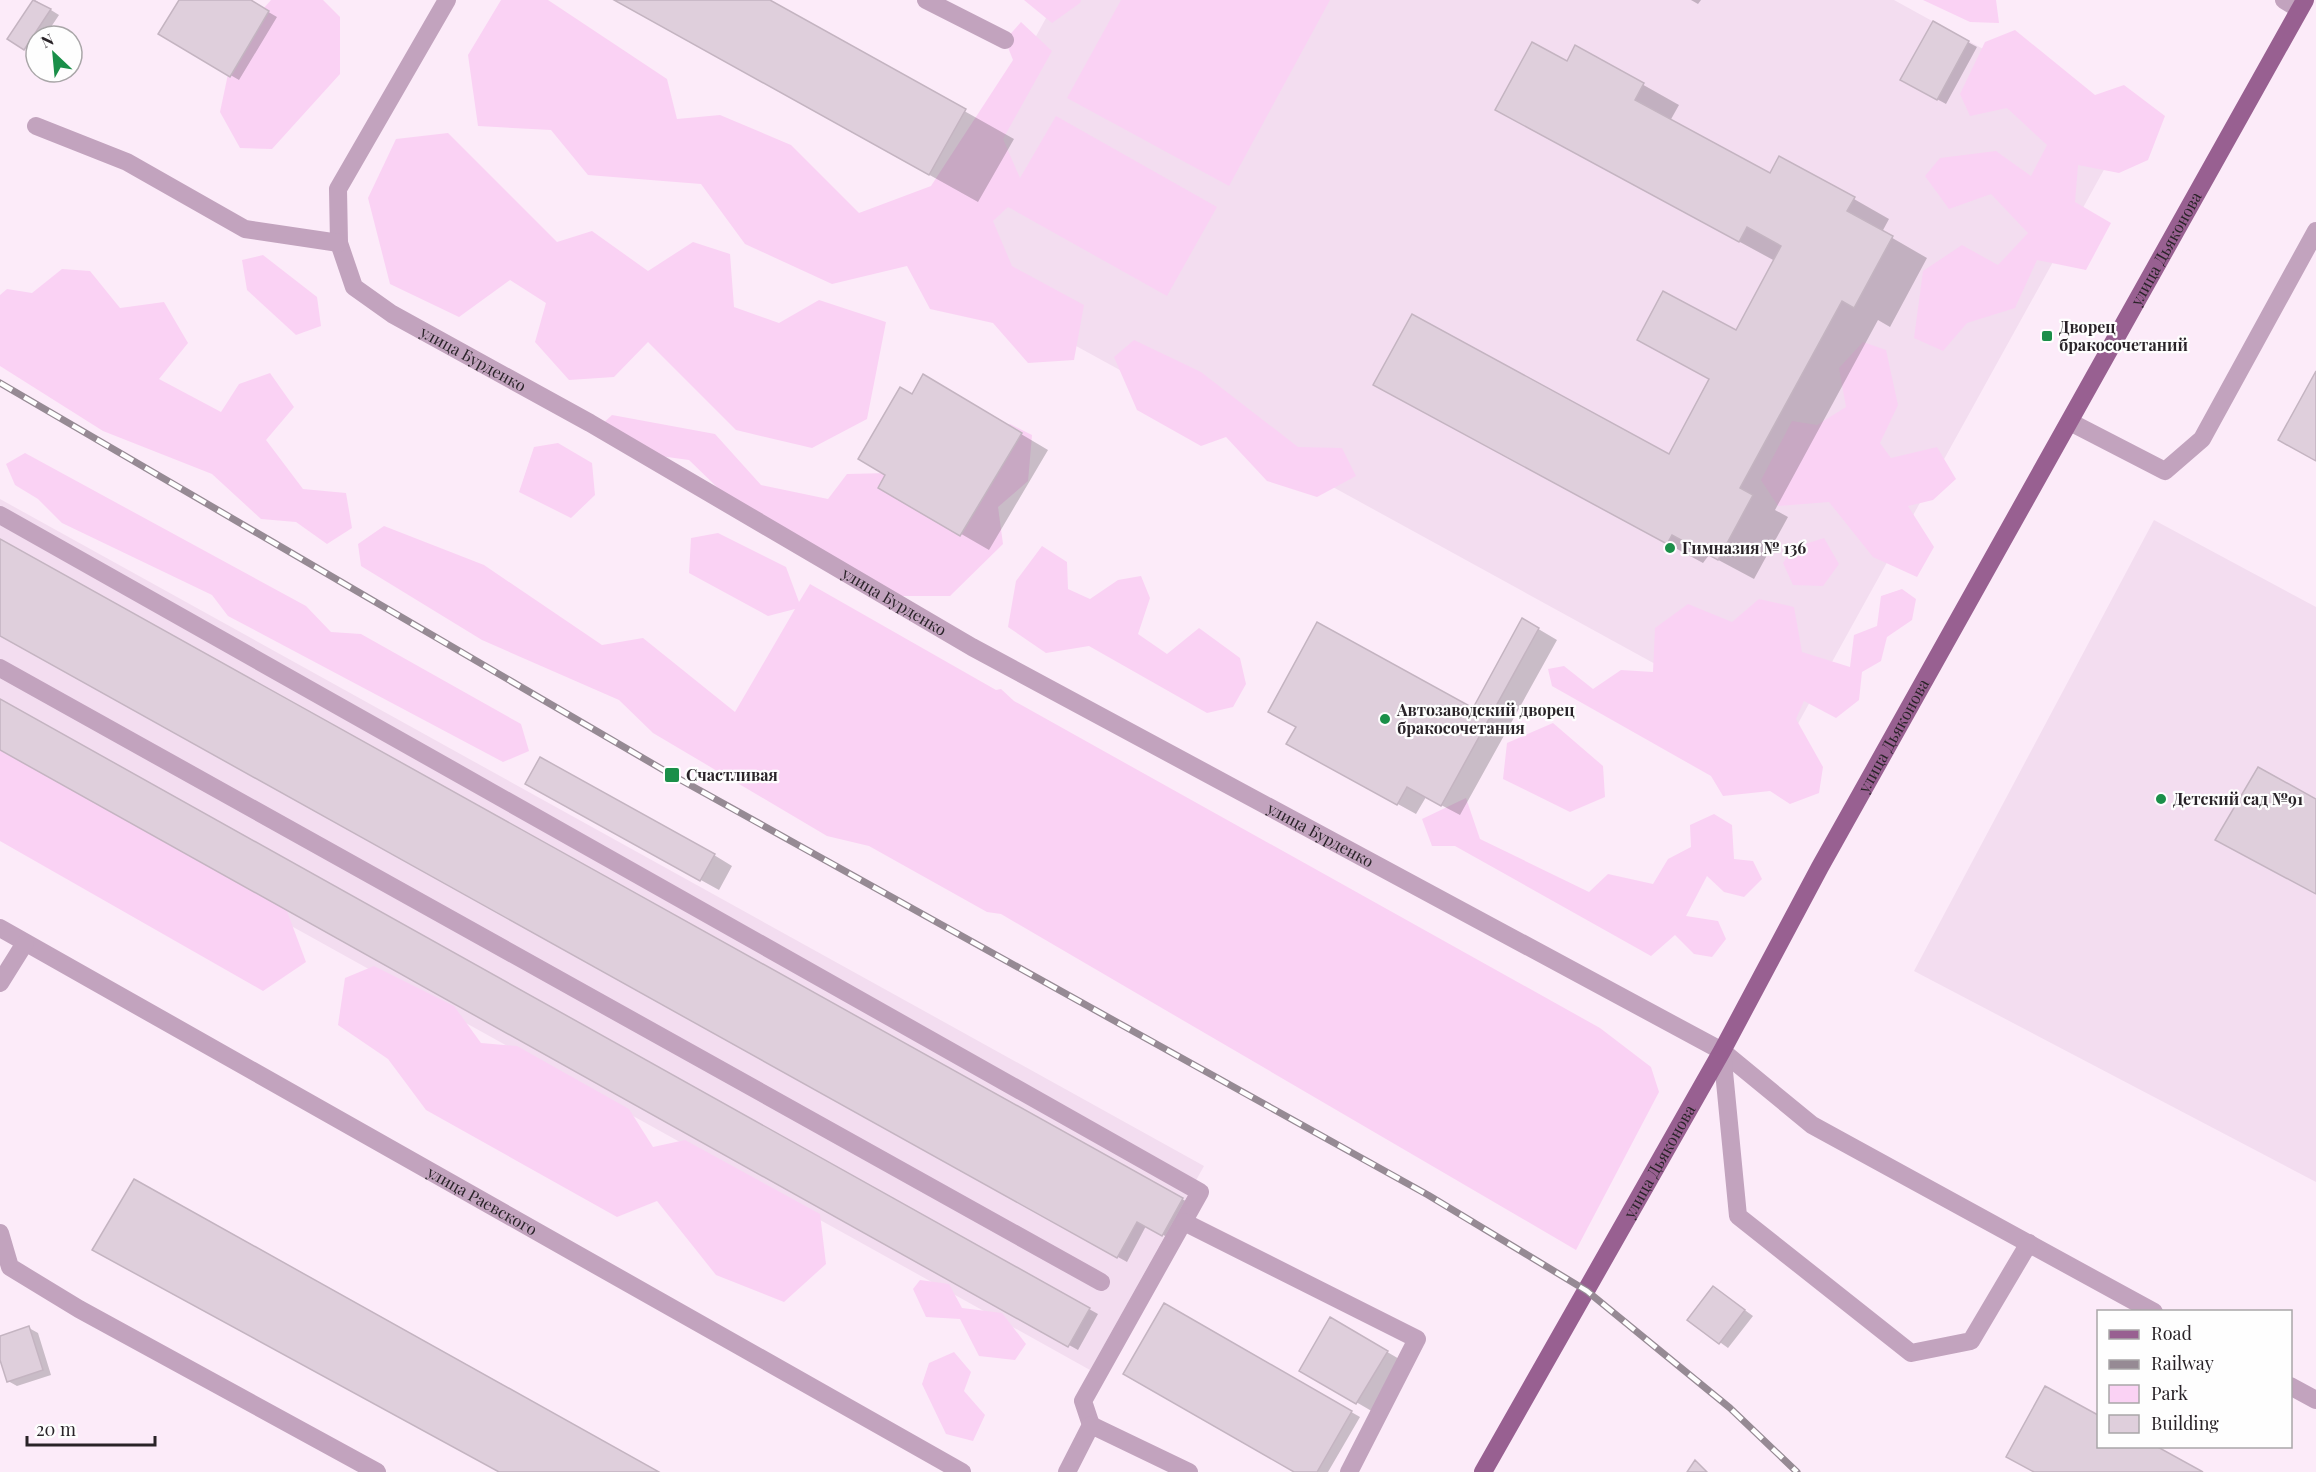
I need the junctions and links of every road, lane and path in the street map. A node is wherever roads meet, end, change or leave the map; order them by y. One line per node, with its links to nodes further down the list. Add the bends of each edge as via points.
1 (447, 0): 7 (street, улица Бурденко, via 338,189)
2 (926, 0): 4 (street)
3 (2296, 3): 8 (main road, улица Дьяконова)
4 (1005, 40)
5 (36, 126): 7 (street, via 127,162 245,228)
6 (2316, 231): 8 (street, via 2202,439 2165,471)
7 (339, 243): 14 (street, улица Бурденко, via 354,287 392,314 590,423 972,647)
8 (2070, 422): 14 (main road, улица Дьяконова, via 1820,867)
9 (0, 514): 15 (street, via 1200,1192)
10 (0, 668): 18 (street)
11 (0, 928): 12 (street, улица Раевского)
12 (25, 944): 13 (street); 24 (street, улица Раевского)
13 (0, 983)
14 (1722, 1051): 17 (street, улица Бурденко, via 1812,1125); 17 (street, via 1738,1216 1911,1353 1971,1341); 28 (main road, улица Дьяконова)
15 (1184, 1222): 22 (street, via 1083,1401); 27 (street, via 1417,1339)
16 (0, 1233): 23 (street, via 10,1267 79,1309)
17 (2029, 1243): 19 (street, улица Бурденко)
18 (1101, 1282)
19 (2152, 1310)
20 (2292, 1387): 21 (street)
21 (2316, 1400)
22 (1090, 1425): 25 (street); 26 (street)
23 (377, 1472)
24 (962, 1472)
25 (1067, 1472)
26 (1189, 1472)
27 (1349, 1472)
28 (1483, 1472)

